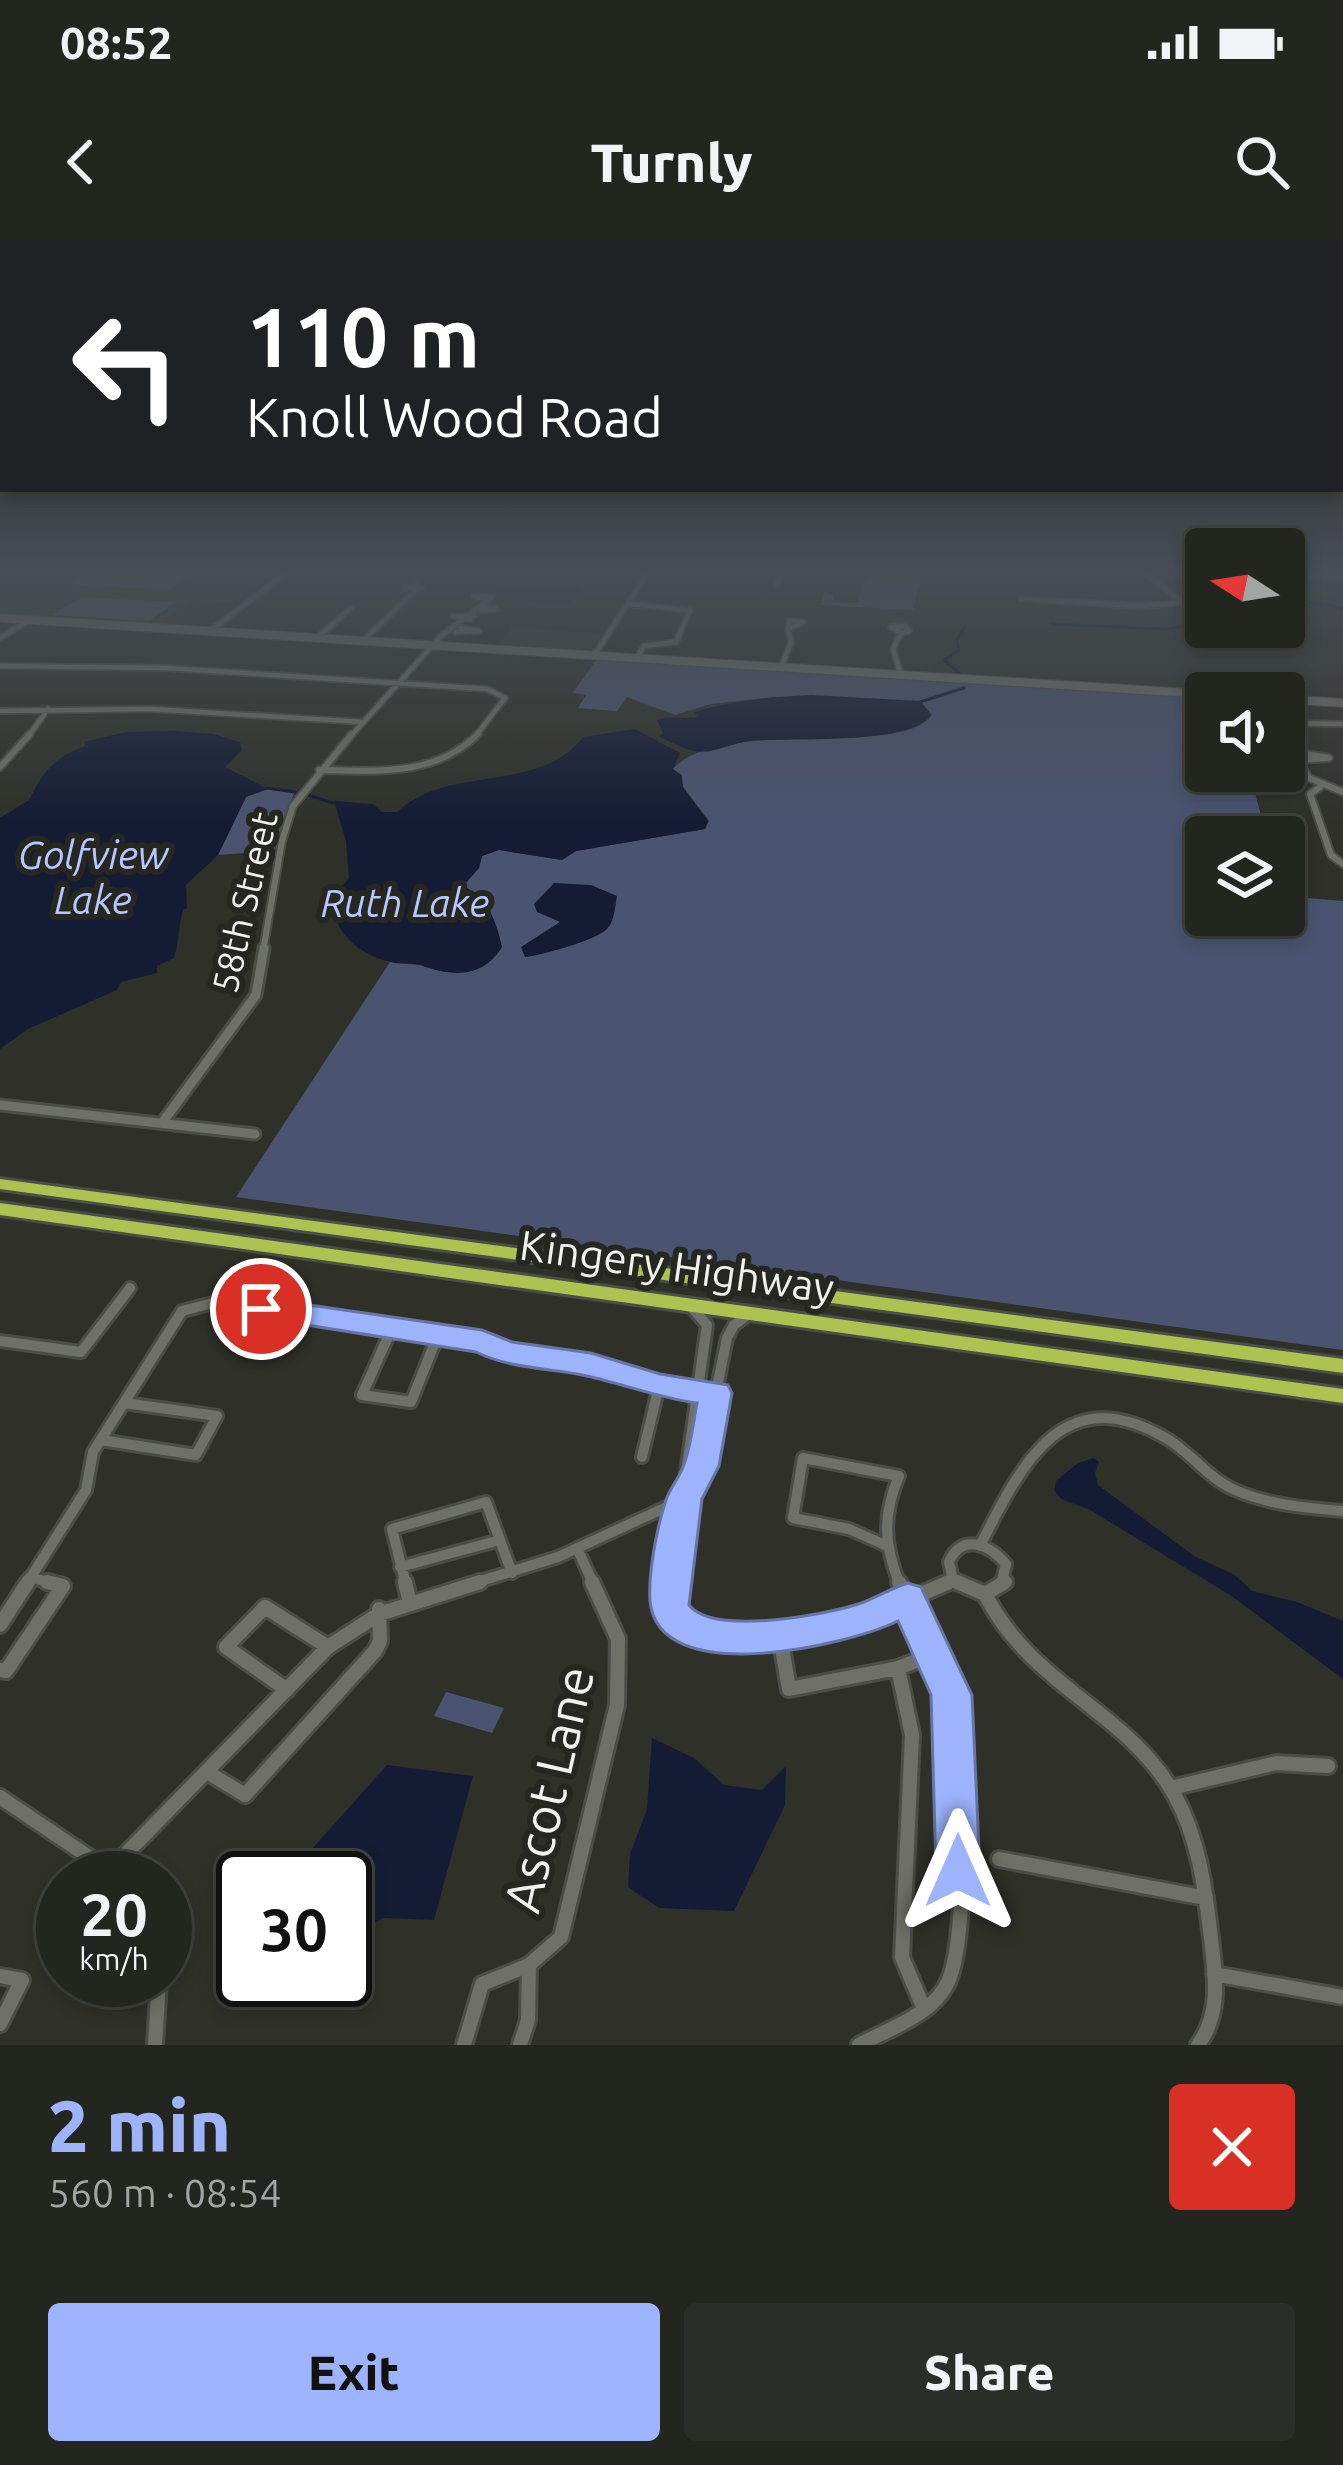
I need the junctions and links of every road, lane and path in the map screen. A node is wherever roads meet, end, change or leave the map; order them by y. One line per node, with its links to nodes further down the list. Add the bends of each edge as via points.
1 (425, 654): 11 (street, 58th Street)
2 (568, 654): 6 (street)
3 (639, 654): 7 (street)
4 (786, 654): 9 (street)
5 (894, 654): 10 (street)
6 (594, 656): 7 (street)
7 (636, 658): 9 (street)
8 (0, 666): 11 (street)
9 (781, 668): 10 (street)
10 (902, 675): 12 (street)
11 (399, 683): 17 (street, 58th Street); 21 (street, via 494,690 505,698 464,752 410,768)
12 (1185, 693)
13 (1305, 701): 14 (street)
14 (1343, 703)
15 (48, 709): 16 (street); 17 (street); 20 (street)
16 (0, 711)
17 (363, 722): 21 (street, 58th Street)
18 (1305, 723): 19 (street)
19 (1343, 724)
20 (0, 767)
21 (319, 770): 27 (street, 58th Street, via 285,827 256,995)
22 (1305, 778): 23 (street)
23 (1320, 787): 24 (street); 25 (street, via 1310,794 1331,855)
24 (1343, 792)
25 (1343, 864)
26 (0, 1105): 27 (street)
27 (162, 1123): 28 (street)
28 (255, 1135)
29 (0, 1184): 37 (highway, Kingery Highway)
30 (0, 1209): 32 (highway, Kingery Highway)
31 (130, 1288): 36 (street, via 82,1352)
32 (677, 1302): 33 (highway, Kingery Highway); 39 (street, via 707,1324)
33 (750, 1312): 40 (street, via 728,1338); 41 (highway, Kingery Highway)
34 (392, 1328): 35 (street); 35 (street, via 362,1395 411,1402); 42 (street, via 208,1301 182,1311)
35 (438, 1335): 38 (street)
36 (0, 1341)
37 (1343, 1366)
38 (659, 1386): 39 (street); 44 (street)
39 (692, 1390): 40 (street); 45 (street)
40 (716, 1393): 45 (street, via 701,1466)
41 (1343, 1396)
42 (125, 1403): 43 (street); 43 (street, via 217,1417 196,1455)
43 (100, 1441): 53 (street, via 86,1490)
44 (642, 1456)
45 (684, 1499): 50 (street); 60 (street, via 669,1595 676,1618 714,1636)
46 (1343, 1511): 48 (street, via 1232,1489 1146,1428 1091,1416 1047,1435)
47 (500, 1540): 51 (street); 51 (street, via 486,1502 392,1529); 52 (street)
48 (981, 1544): 54 (street, via 952,1552); 55 (street, via 1001,1555 1008,1574)
49 (885, 1545): 49 (street, via 883,1511 899,1475 802,1458 793,1518); 57 (street)
50 (577, 1548): 52 (street); 74 (street, Ascot Lane, via 618,1639 617,1705 560,1937)
51 (400, 1567): 56 (street)
52 (512, 1573): 56 (street)
53 (30, 1577): 59 (street); 64 (street, via 63,1586 7,1671)
54 (953, 1580): 55 (street); 57 (street)
55 (985, 1594): 68 (street, via 992,1616 1030,1662 1132,1745)
56 (409, 1599): 58 (street)
57 (908, 1599): 60 (street, via 866,1619); 62 (street)
58 (380, 1610): 61 (street); 67 (street, via 375,1651 244,1795)
59 (0, 1625)
60 (780, 1636): 63 (street, via 789,1689)
61 (328, 1647): 65 (street); 65 (street, via 265,1607 226,1647)
62 (934, 1654): 63 (street); 79 (street, via 952,1704 959,1832 956,1950 948,1982)
63 (898, 1668): 79 (street, via 908,1698 911,1810 902,1958)
64 (0, 1670)
65 (287, 1690): 67 (street)
66 (1328, 1766): 68 (street, via 1276,1763)
67 (208, 1772): 71 (street)
68 (1171, 1788): 73 (street, via 1199,1853)
69 (1, 1797): 70 (street)
70 (82, 1851)
71 (137, 1851)
72 (999, 1859): 73 (street)
73 (1207, 1898): 75 (street)
74 (530, 1965): 82 (street, via 482,1984); 83 (street, Ascot Lane)
75 (1214, 1974): 77 (street); 85 (street, via 1215,2010)
76 (0, 1976): 80 (street, via 22,1980)
77 (1343, 1997)
78 (157, 2007): 81 (street)
79 (925, 2009): 84 (street)
80 (0, 2024)
81 (155, 2045)
82 (464, 2045)
83 (520, 2045)
84 (859, 2045)
85 (1198, 2045)

